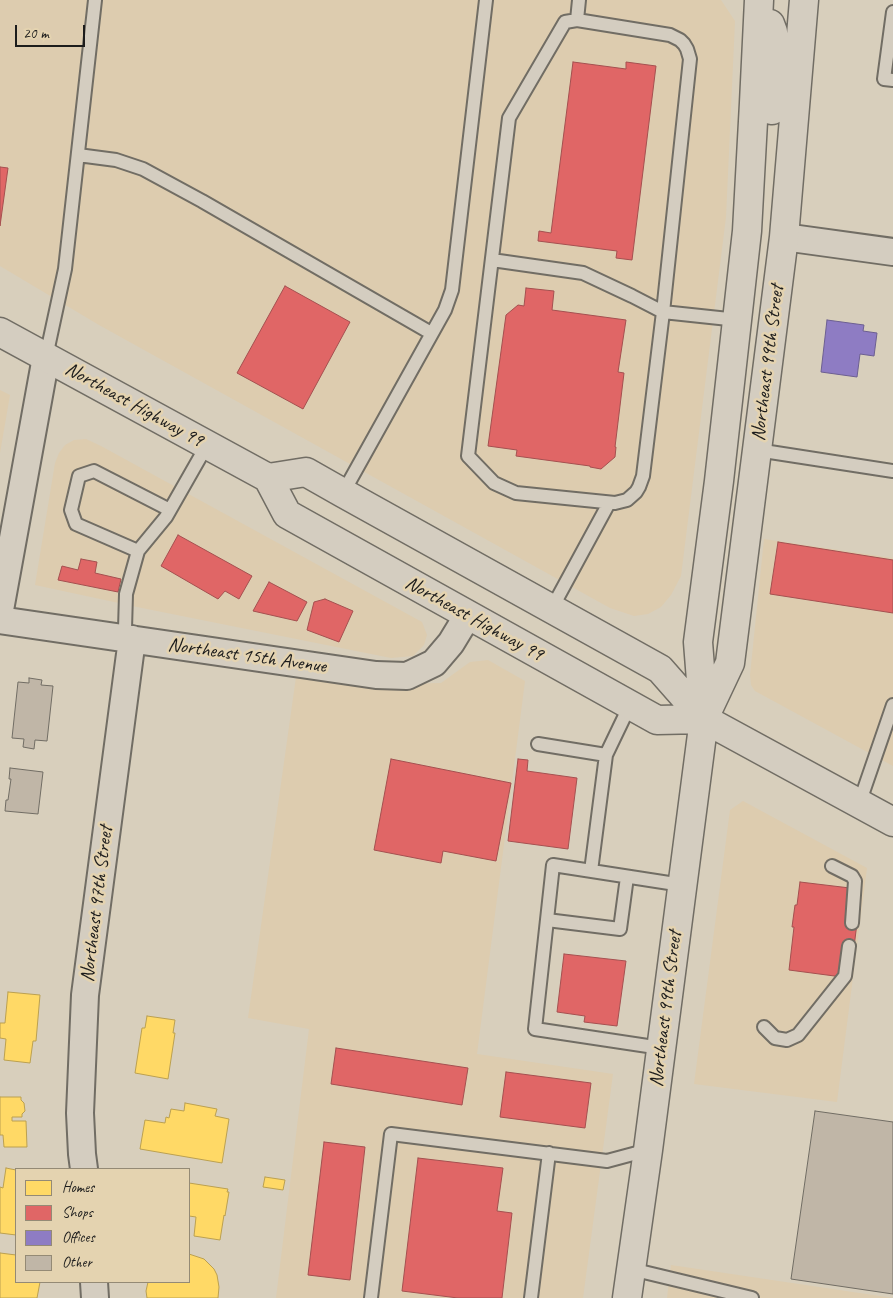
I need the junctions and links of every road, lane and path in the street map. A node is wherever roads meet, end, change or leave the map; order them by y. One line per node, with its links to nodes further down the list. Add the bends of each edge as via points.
1 (95, 0): 9 (lane)
2 (486, 0): 16 (lane, via 452,290)
3 (579, 0): 7 (lane)
4 (760, 0): 10 (main road, via 773,32 776,63 766,202); 14 (main road, Northeast 99th Street, via 747,231)
5 (804, 0): 10 (main road, Northeast 99th Street)
6 (893, 12): 8 (lane, via 884,79)
7 (576, 20): 12 (lane, via 565,22 509,118); 13 (lane, via 670,34 682,41 689,54)
8 (893, 80)
9 (78, 155): 16 (lane, via 116,160 143,169); 17 (lane, via 66,269)
10 (784, 237): 11 (street); 19 (main road, Northeast 99th Street)
11 (893, 252)
12 (492, 260): 13 (lane, via 583,273); 23 (lane, via 468,456 494,483 516,493)
13 (663, 312): 14 (lane); 23 (lane, via 642,482 627,500)
14 (738, 320): 33 (main road, Northeast 99th Street, via 698,642)
15 (0, 332): 17 (main road, Northeast Highway 99)
16 (432, 333): 22 (lane)
17 (46, 357): 18 (main road, Northeast Highway 99); 27 (street)
18 (207, 445): 21 (main road, Northeast Highway 99); 24 (lane)
19 (757, 450): 20 (lane); 33 (main road, Northeast 99th Street, via 730,662)
20 (893, 470)
21 (268, 478): 22 (main road, Northeast Highway 99, via 306,472); 28 (main road, Northeast Highway 99, via 287,514)
22 (344, 493): 26 (main road, Northeast Highway 99)
23 (609, 503): 26 (lane)
24 (170, 510): 25 (lane); 25 (lane, via 94,471 79,476 71,510 76,524)
25 (138, 551): 30 (lane, via 126,594 125,630)
26 (552, 608): 33 (main road, Northeast Highway 99, via 660,669)
27 (0, 610)
28 (468, 615): 30 (street, Northeast 15th Avenue, via 452,643 434,663 407,676 376,675); 31 (main road, Northeast Highway 99)
29 (0, 620): 30 (street, Northeast 15th Avenue)
30 (132, 639): 49 (street, Northeast 97th Street, via 85,994 80,1113)
31 (630, 705): 33 (main road, Northeast Highway 99, via 657,720); 35 (lane)
32 (893, 706): 36 (lane)
33 (704, 719): 36 (main road, Northeast Highway 99); 41 (main road, Northeast 99th Street)
34 (538, 744): 35 (lane)
35 (606, 754): 39 (lane)
36 (859, 804): 37 (main road, Northeast Highway 99)
37 (893, 822)
38 (832, 866): 43 (lane, via 856,881)
39 (591, 871): 40 (lane); 42 (lane, via 553,865)
40 (627, 877): 41 (lane); 42 (lane, via 620,929)
41 (682, 885): 46 (main road, Northeast 99th Street)
42 (547, 920): 46 (lane, via 535,1030)
43 (852, 923)
44 (849, 946): 45 (lane, via 845,976 798,1035 787,1040 775,1038)
45 (764, 1026)
46 (661, 1048): 47 (main road, Northeast 99th Street)
47 (648, 1150): 48 (lane, via 607,1160); 50 (main road, Northeast 99th Street)
48 (549, 1154): 53 (lane, via 391,1134); 54 (lane)
49 (84, 1168)
50 (631, 1269): 55 (main road, Northeast 99th Street); 56 (lane)
51 (94, 1283): 52 (street)
52 (95, 1298)
53 (371, 1298)
54 (531, 1298)
55 (627, 1298)
56 (752, 1298)

